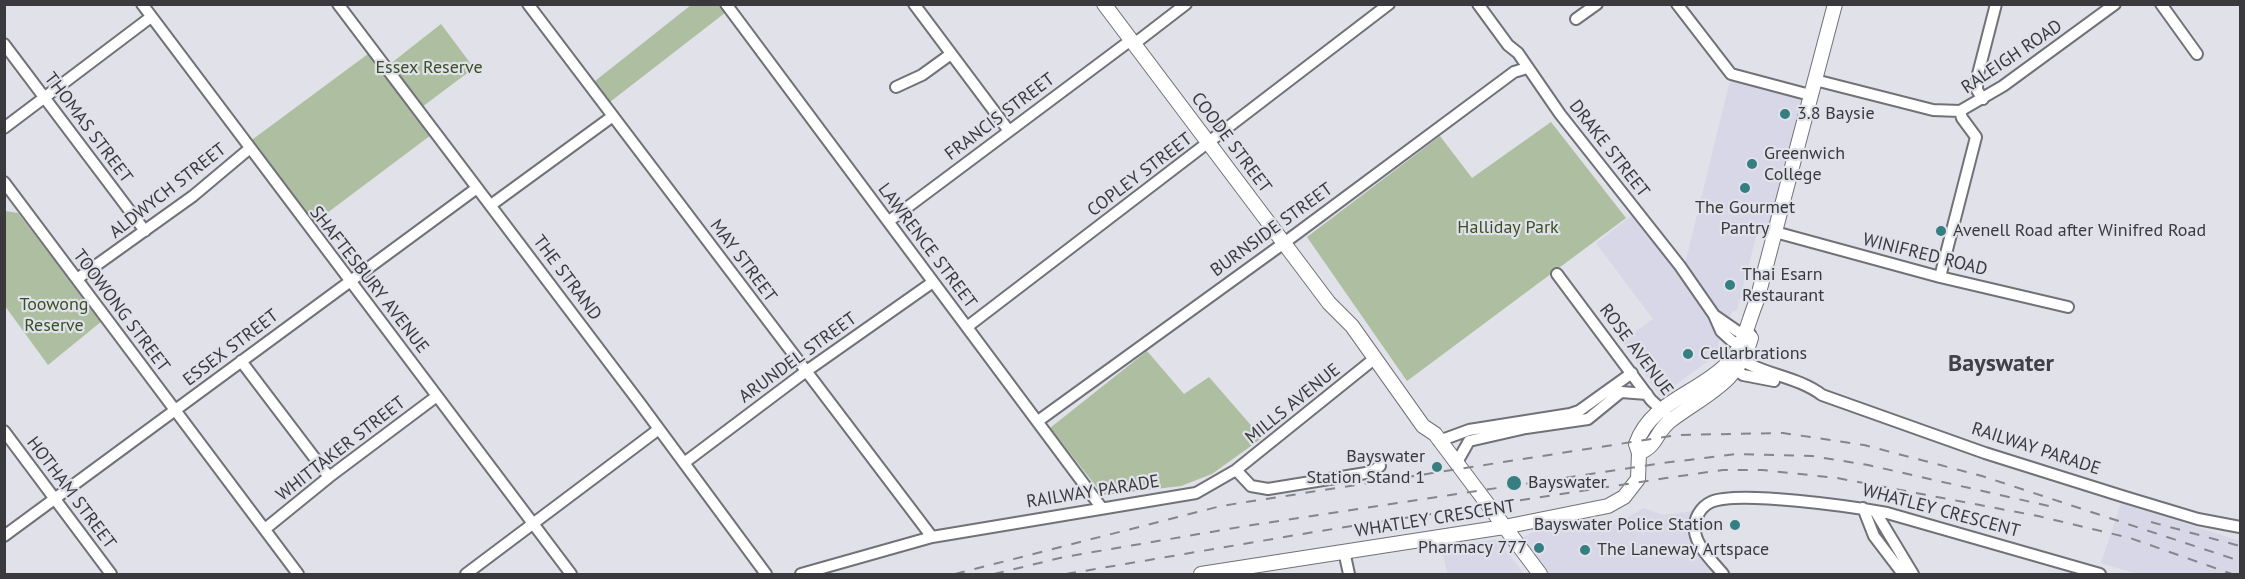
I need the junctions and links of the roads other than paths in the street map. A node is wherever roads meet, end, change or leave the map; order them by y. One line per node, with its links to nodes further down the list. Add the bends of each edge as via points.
1 (142, 4): 16 (street, SHAFTESBURY AVENUE)
2 (338, 4): 35 (street, THE STRAND)
3 (528, 4): 29 (street, MAY STREET)
4 (726, 4): 39 (street, LAWRENCE STREET)
5 (914, 4): 20 (street)
6 (1104, 4): 18 (main road, COODE STREET)
7 (1186, 4): 18 (street, FRANCIS STREET)
8 (1389, 4): 32 (street, COPLEY STREET)
9 (1478, 4): 22 (street, DRAKE STREET)
10 (1597, 4): 17 (street)
11 (1677, 4): 25 (street, via 1731,74)
12 (1835, 4): 23 (main road)
13 (1996, 4): 27 (street, via 1977,78 1977,90)
14 (2115, 4): 27 (street, RALEIGH ROAD)
15 (2161, 4): 21 (street)
16 (151, 17): 26 (street); 33 (street, SHAFTESBURY AVENUE)
17 (1576, 19)
18 (1132, 42): 31 (street, FRANCIS STREET); 32 (main road, COODE STREET)
19 (4, 44): 26 (street, THOMAS STREET)
20 (951, 54): 24 (street, via 922,75); 31 (street)
21 (2197, 54)
22 (1527, 68): 42 (street, BURNSIDE STREET, via 1514,72); 51 (street, DRAKE STREET)
23 (1815, 80): 25 (main road); 28 (street, RALEIGH ROAD, via 1933,110)
24 (896, 87)
25 (1810, 95): 41 (main road)
26 (44, 97): 30 (street); 40 (street, THOMAS STREET)
27 (1983, 99): 28 (street, RALEIGH ROAD)
28 (1960, 111): 44 (street, via 1976,137)
29 (613, 116): 38 (street); 54 (street, MAY STREET)
30 (4, 129)
31 (1009, 131): 39 (street, FRANCIS STREET)
32 (1209, 144): 42 (main road, COODE STREET); 50 (street, COPLEY STREET)
33 (249, 149): 40 (street, ALDWYCH STREET); 46 (street, SHAFTESBURY AVENUE)
34 (4, 182): 36 (street, TOOWONG STREET)
35 (477, 188): 38 (street, THE STRAND); 46 (street, ESSEX STREET)
36 (14, 195): 37 (street); 45 (street, TOOWONG STREET)
37 (4, 202)
38 (491, 205): 64 (street, THE STRAND)
39 (888, 221): 47 (street, LAWRENCE STREET)
40 (145, 231): 45 (street, ALDWYCH STREET)
41 (1775, 232): 44 (street, WINIFRED ROAD); 51 (main road)
42 (1284, 243): 48 (main road, COODE STREET); 62 (street, BURNSIDE STREET)
43 (1557, 274): 55 (street, ROSE AVENUE)
44 (1940, 276): 49 (street, WINIFRED ROAD)
45 (77, 279): 61 (street, TOOWONG STREET)
46 (351, 282): 52 (street, ESSEX STREET); 58 (street, SHAFTESBURY AVENUE)
47 (933, 282): 50 (street, LAWRENCE STREET); 54 (street, ARUNDEL STREET)
48 (1329, 303): 53 (main road, COODE STREET); 56 (main road, COODE STREET, via 1352,326 1387,372)
49 (2068, 307)
50 (967, 327): 62 (street, LAWRENCE STREET)
51 (1741, 352): 59 (main road); 60 (main road); 78 (street, RAILWAY PARADE, via 1773,381 1812,396 1822,395 2125,497 2205,521)
52 (241, 362): 61 (street, ESSEX STREET); 72 (street)
53 (1370, 363): 56 (main road, COODE STREET); 71 (street, MILLS AVENUE)
54 (805, 372): 68 (street, ARUNDEL STREET); 82 (street, MAY STREET)
55 (1632, 373): 57 (street, ROSE AVENUE); 66 (street, via 1579,411 1469,430)
56 (1394, 388): 63 (main road, COODE STREET)
57 (1647, 394): 60 (street, ROSE AVENUE); 69 (street, via 1621,392 1588,419 1577,423 1526,428 1469,441)
58 (437, 396): 72 (street, WHITTAKER STREET); 77 (street, SHAFTESBURY AVENUE)
59 (1701, 401): 60 (street, ROSE AVENUE, via 1692,399 1671,412); 67 (main road, via 1670,421 1651,447)
60 (1659, 409): 67 (main road, WHATLEY CRESCENT, via 1640,431 1636,444)
61 (175, 410): 73 (street, ESSEX STREET); 80 (street, TOOWONG STREET)
62 (1038, 421): 74 (street, LAWRENCE STREET)
63 (1423, 426): 66 (main road, COODE STREET); 79 (main road, COODE STREET, via 1424,435)
64 (659, 429): 68 (street, THE STRAND); 77 (street)
65 (4, 431): 73 (street, HOTHAM STREET)
66 (1440, 441): 69 (main road, COODE STREET)
67 (1639, 453): 79 (main road, WHATLEY CRESCENT, via 1638,479 1624,497 1608,506)
68 (684, 463): 88 (street, THE STRAND)
69 (1456, 464): 79 (main road, COODE STREET)
70 (1380, 466): 71 (street, via 1372,472 1268,489 1251,486)
71 (1236, 470): 74 (street, RAILWAY PARADE, via 1196,493)
72 (329, 477): 80 (street, WHITTAKER STREET)
73 (55, 498): 81 (street, ESSEX STREET); 84 (street, HOTHAM STREET)
74 (1101, 507): 82 (street, RAILWAY PARADE)
75 (1863, 508): 76 (street, WHATLEY CRESCENT); 94 (street, WHATLEY CRESCENT, via 1792,501 1715,501 1701,510 1695,534); 95 (street, via 1874,536)
76 (1875, 511): 96 (street); 97 (street, WHATLEY CRESCENT)
77 (533, 524): 86 (street); 87 (street, SHAFTESBURY AVENUE)
78 (2241, 527)
79 (1499, 528): 83 (main road, WHATLEY CRESCENT); 92 (main road, COODE STREET); 93 (main road)
80 (265, 530): 85 (street, TOOWONG STREET)
81 (4, 536)
82 (932, 537): 89 (street, RAILWAY PARADE)
83 (1344, 551): 90 (main road, WHATLEY CRESCENT); 91 (street)
84 (111, 574)
85 (298, 574)
86 (466, 574)
87 (571, 574)
88 (766, 574)
89 (801, 574)
90 (1201, 574)
91 (1349, 574)
92 (1530, 574)
93 (1540, 574)
94 (1723, 574)
95 (1903, 574)
96 (1913, 574)
97 (2100, 574)

